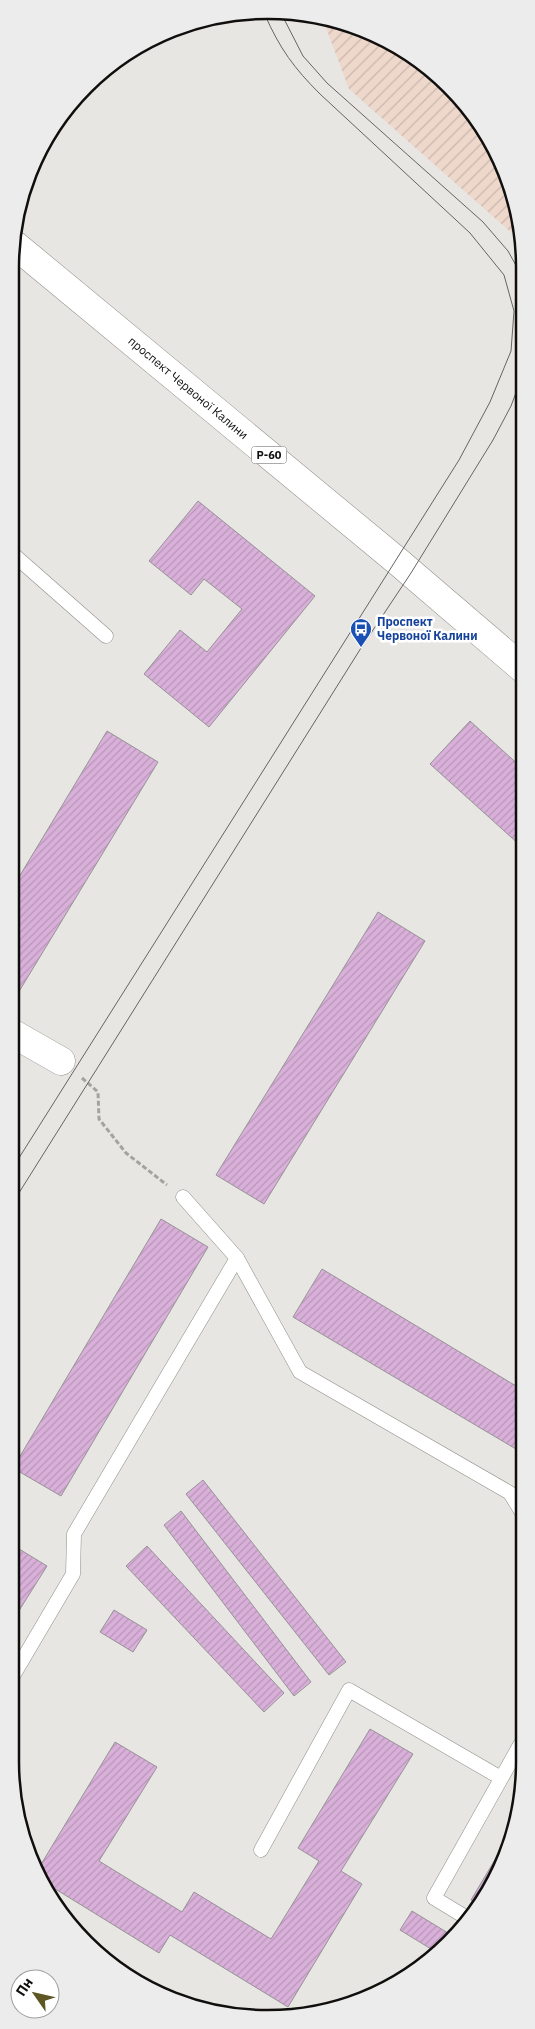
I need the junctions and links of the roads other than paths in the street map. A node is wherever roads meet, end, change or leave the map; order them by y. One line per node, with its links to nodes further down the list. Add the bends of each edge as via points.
1 (19, 253): 4 (main road, проспект Червоної Калини / Р-60, via 396,560)
2 (19, 559): 3 (lane)
3 (106, 636)
4 (516, 663)
5 (19, 1037): 6 (main road)
6 (61, 1061)
7 (183, 1198): 8 (lane)
8 (237, 1258): 9 (lane, via 300,1372 510,1492); 10 (lane, via 74,1534 73,1574)
9 (516, 1502)
10 (19, 1666)
11 (516, 1752): 12 (lane)
12 (501, 1778): 13 (lane, via 349,1690); 14 (lane, via 434,1898)
13 (262, 1850)
14 (463, 1916)

